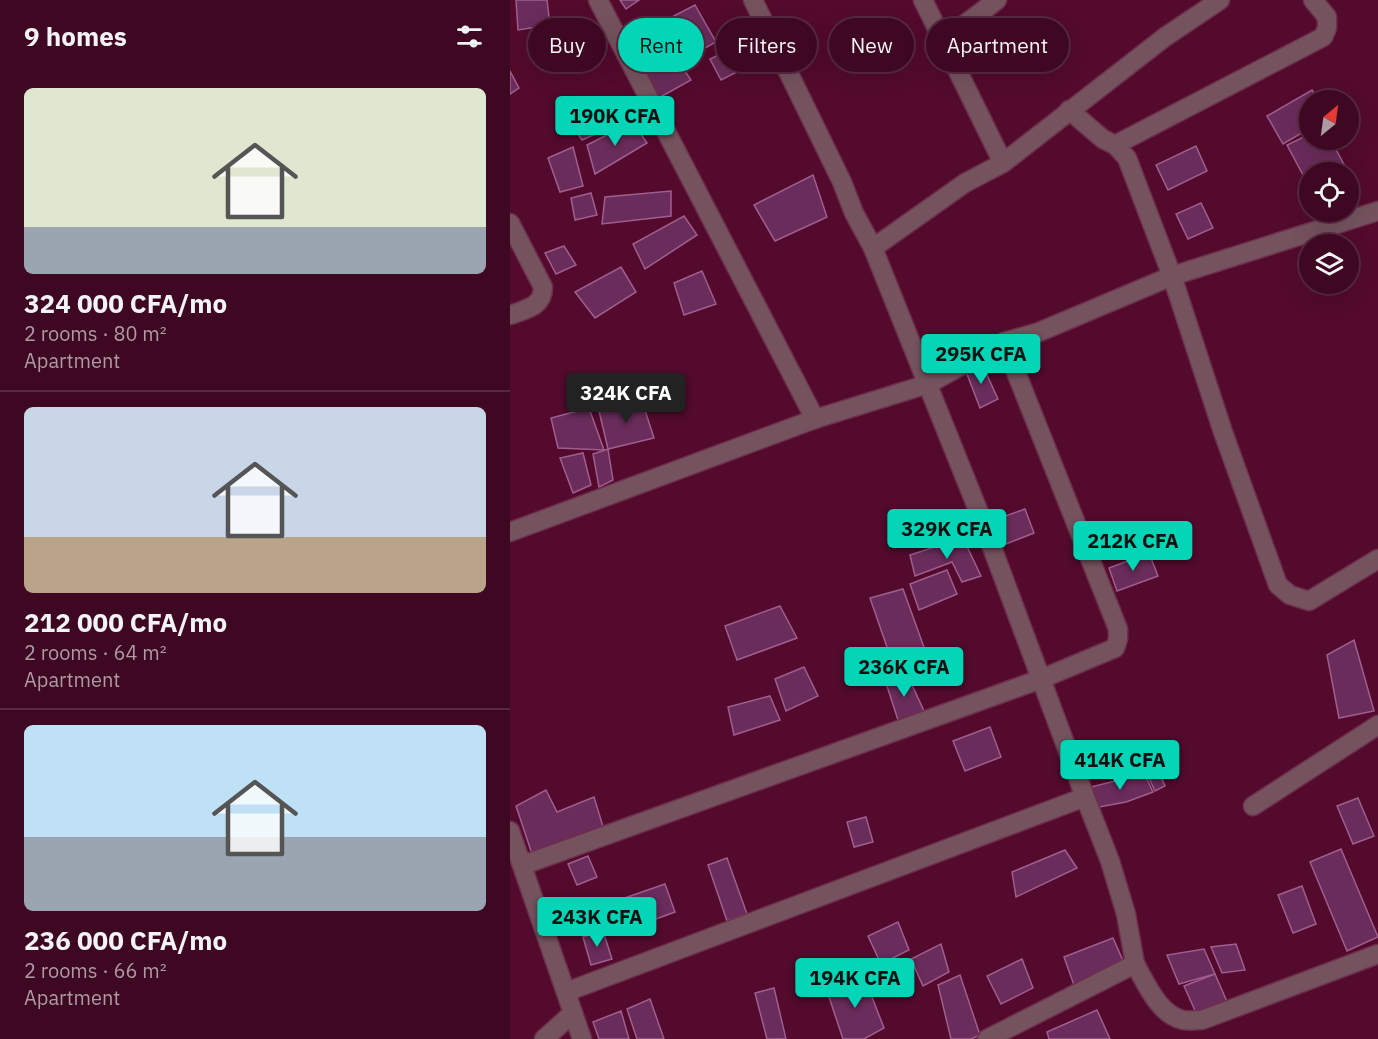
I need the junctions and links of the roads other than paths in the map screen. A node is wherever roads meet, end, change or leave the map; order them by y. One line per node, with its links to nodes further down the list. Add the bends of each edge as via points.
1 (598, 0): 20 (street)
2 (753, 0): 15 (street)
3 (923, 0): 7 (street)
4 (998, 0): 8 (street)
5 (1220, 0): 10 (street)
6 (1313, 0): 11 (street, via 1327,17 1323,36)
7 (932, 18)
8 (974, 18)
9 (959, 72): 12 (street)
10 (1069, 110): 11 (street); 12 (street)
11 (1115, 145): 16 (street, via 1128,158)
12 (1003, 163): 15 (street, via 964,183)
13 (1378, 211): 16 (street)
14 (510, 223): 17 (street, via 543,287 543,295 536,304)
15 (873, 248): 19 (street)
16 (1172, 276): 18 (street, via 1039,332); 22 (street, via 1278,585 1290,595 1309,601)
17 (510, 315)
18 (1004, 342): 19 (street); 23 (street, via 1118,629 1115,648)
19 (928, 384): 20 (street); 23 (street)
20 (815, 419): 21 (street)
21 (510, 532)
22 (1378, 559)
23 (1041, 679): 25 (street); 28 (street)
24 (1378, 725): 26 (street)
25 (1084, 797): 30 (street, via 1110,861 1126,914); 31 (street)
26 (1253, 806)
27 (510, 831): 28 (street)
28 (523, 865): 31 (street)
29 (1378, 954): 30 (street, via 1202,1020 1174,1017 1155,1000)
30 (1135, 964): 33 (street)
31 (566, 992): 32 (street)
32 (573, 1013): 34 (street); 35 (street)
33 (1026, 1031): 36 (street)
34 (544, 1039)
35 (582, 1039)
36 (987, 1039)

